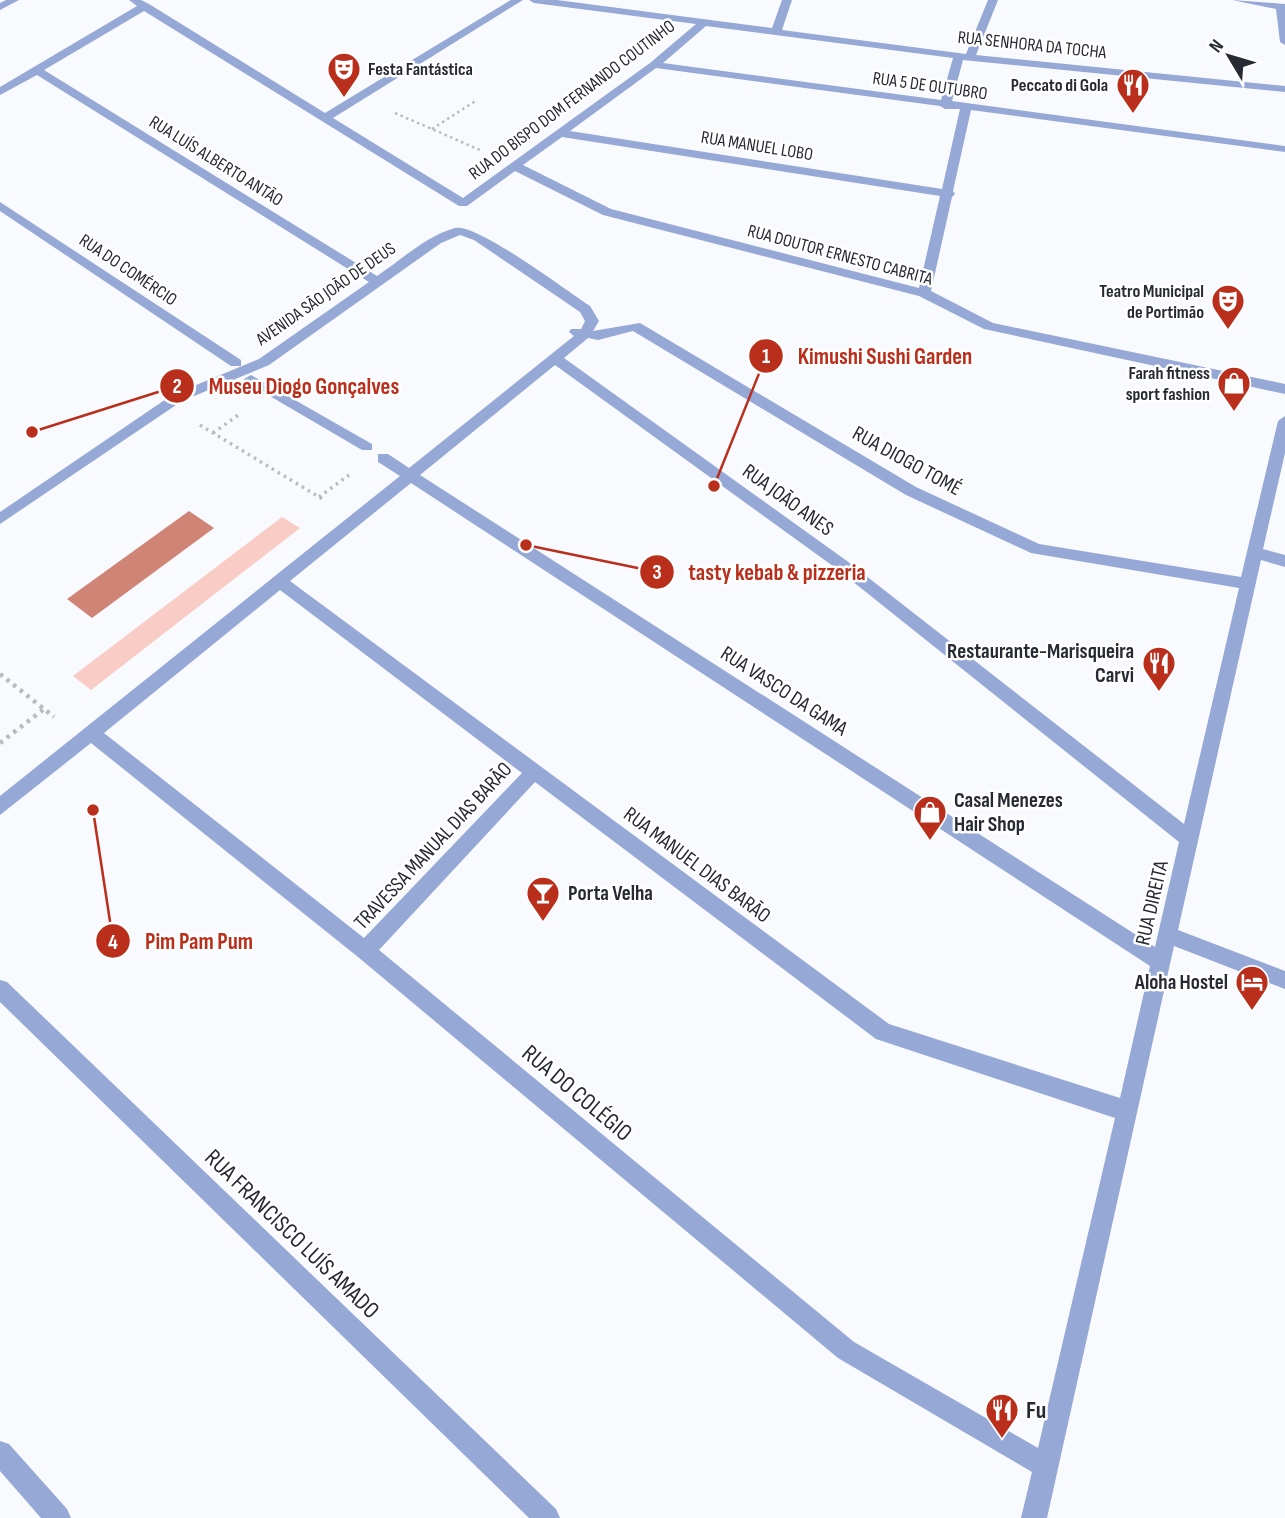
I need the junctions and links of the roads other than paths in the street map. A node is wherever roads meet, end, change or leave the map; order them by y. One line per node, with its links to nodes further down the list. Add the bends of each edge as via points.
1 (14, 0): 10 (street)
2 (134, 0): 9 (street)
3 (518, 0): 22 (street)
4 (534, 0): 12 (street, RUA SENHORA DA TOCHA)
5 (787, 0): 13 (street)
6 (993, 0): 15 (street)
7 (1237, 0): 8 (street)
8 (1261, 2): 11 (street)
9 (145, 6): 17 (street); 22 (street)
10 (0, 7)
11 (1283, 7): 14 (street)
12 (702, 24): 13 (street, RUA SENHORA DA TOCHA); 16 (street, RUA DO BISPO DOM FERNANDO COUTINHO)
13 (776, 32): 15 (street, RUA SENHORA DA TOCHA)
14 (1285, 41)
15 (965, 56): 18 (street, RUA SENHORA DA TOCHA); 20 (street)
16 (654, 65): 20 (street, RUA 5 DE OUTUBRO); 23 (street, RUA DO BISPO DOM FERNANDO COUTINHO)
17 (37, 70): 19 (street); 30 (street, RUA LUÍS ALBERTO ANTÃO)
18 (1285, 89)
19 (0, 92)
20 (945, 106): 21 (street, RUA 5 DE OUTUBRO)
21 (966, 108): 24 (street, RUA 5 DE OUTUBRO); 26 (street)
22 (326, 117): 27 (street)
23 (560, 133): 25 (street, RUA DO BISPO DOM FERNANDO COUTINHO); 26 (street, RUA MANUEL LOBO)
24 (1285, 149)
25 (513, 165): 27 (street, RUA DO BISPO DOM FERNANDO COUTINHO); 31 (street, RUA DOUTOR ERNESTO CABRITA, via 607,212)
26 (949, 194): 31 (street)
27 (463, 204): 29 (street)
28 (0, 206): 34 (street, RUA DO COMÉRCIO)
29 (458, 231): 30 (street, AVENIDA SÃO JOÃO DE DEUS, via 437,240); 32 (street, via 478,237 585,309)
30 (377, 282): 41 (street, AVENIDA SÃO JOÃO DE DEUS, via 264,362 177,398)
31 (924, 293): 36 (street, RUA DOUTOR ERNESTO CABRITA, via 989,326)
32 (582, 329): 33 (street); 45 (street, RUA DIOGO TOMÉ, via 598,336 635,326 911,491 1036,549)
33 (555, 358): 40 (street); 49 (street, RUA JOÃO ANES, via 842,565)
34 (236, 363)
35 (251, 379): 38 (street)
36 (1285, 389)
37 (1285, 421): 42 (street, RUA DIREITA)
38 (367, 447)
39 (383, 458): 40 (street, RUA VASCO DA GAMA)
40 (411, 474): 44 (street); 52 (street, RUA VASCO DA GAMA)
41 (0, 519)
42 (1255, 553): 43 (street); 45 (street, RUA DIREITA)
43 (1285, 561)
44 (279, 581): 46 (street); 47 (street, RUA MANUEL DIAS BARÃO)
45 (1248, 584): 49 (street, RUA DIREITA)
46 (91, 733): 48 (street); 51 (street, RUA DO COLÉGIO)
47 (534, 772): 51 (street, TRAVESSA MANUAL DIAS BARÃO); 55 (street, RUA MANUEL DIAS BARÃO, via 883,1032)
48 (0, 807)
49 (1189, 839): 50 (street, RUA DIREITA)
50 (1168, 935): 52 (street, RUA DIREITA); 53 (street)
51 (365, 951): 57 (street, RUA DO COLÉGIO, via 846,1350)
52 (1161, 962): 55 (street, RUA DIREITA)
53 (1285, 980)
54 (0, 989): 59 (street, RUA FRANCISCO LUÍS AMADO)
55 (1127, 1111): 57 (street, RUA DIREITA)
56 (0, 1453): 58 (street)
57 (1046, 1466): 60 (street, RUA DIREITA)
58 (58, 1518)
59 (547, 1518)
60 (1034, 1518)

